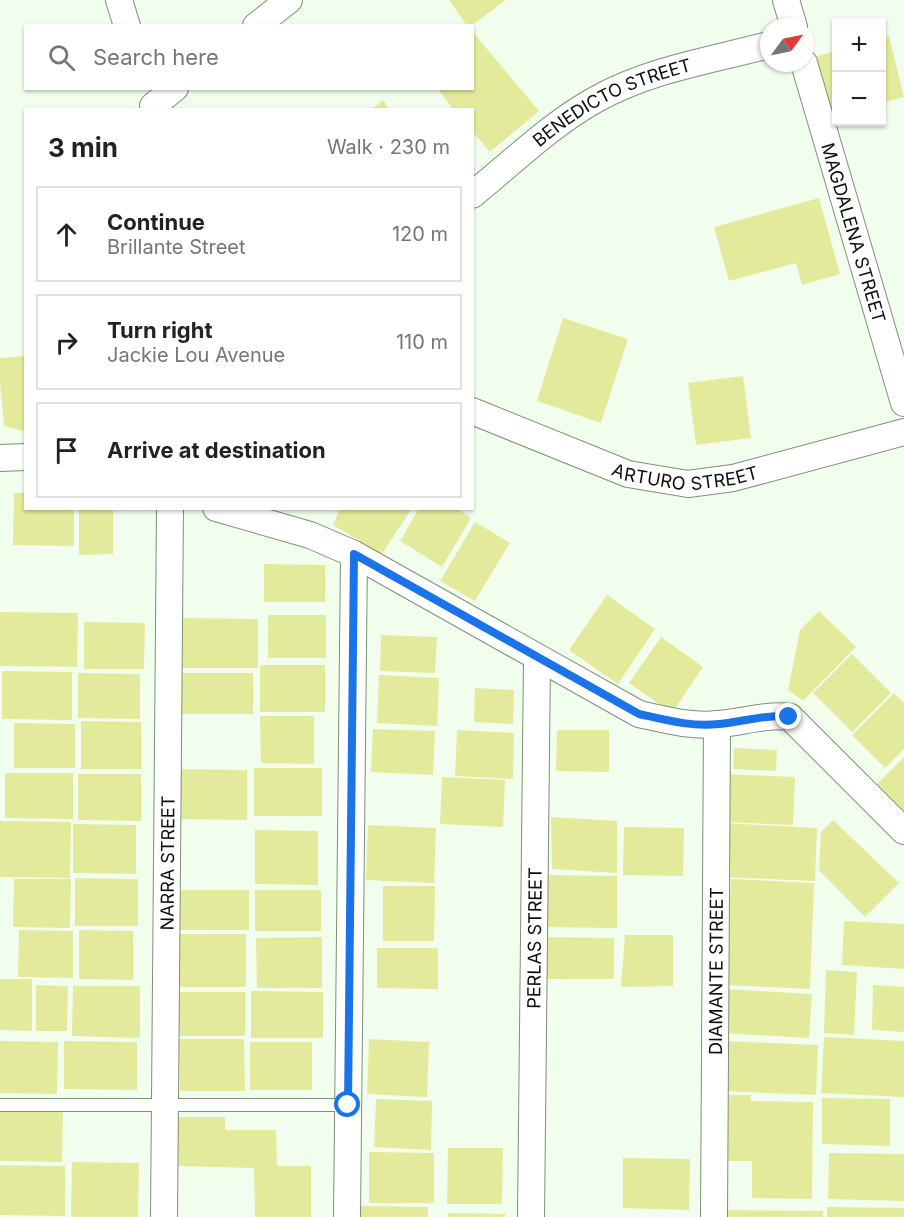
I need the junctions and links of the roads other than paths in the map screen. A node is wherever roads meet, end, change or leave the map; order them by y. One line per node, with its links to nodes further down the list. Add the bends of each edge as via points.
1 (119, 0): 5 (street)
2 (289, 0): 6 (street)
3 (786, 0): 4 (street)
4 (791, 18)
5 (126, 24)
6 (259, 24)
7 (760, 47): 11 (street, BENEDICTO STREET, via 655,74 595,99)
8 (807, 72): 12 (street, MAGDALENA STREET)
9 (171, 90): 10 (street)
10 (151, 101)
11 (474, 193)
12 (904, 403)
13 (474, 412): 14 (street, ARTURO STREET, via 627,474 688,484 733,478)
14 (904, 432)
15 (24, 457): 16 (street)
16 (0, 458)
17 (170, 510): 24 (street, NARRA STREET)
18 (223, 510): 19 (street, via 310,535)
19 (354, 554): 20 (street); 25 (street)
20 (537, 658): 21 (street, via 639,714 683,724); 28 (street, PERLAS STREET)
21 (717, 724): 22 (street, via 789,717); 29 (street, DIAMANTE STREET)
22 (904, 831)
23 (0, 1105): 24 (lane)
24 (165, 1105): 25 (lane); 26 (street, NARRA STREET)
25 (348, 1105): 27 (street)
26 (164, 1217)
27 (347, 1217)
28 (531, 1217)
29 (714, 1217)

